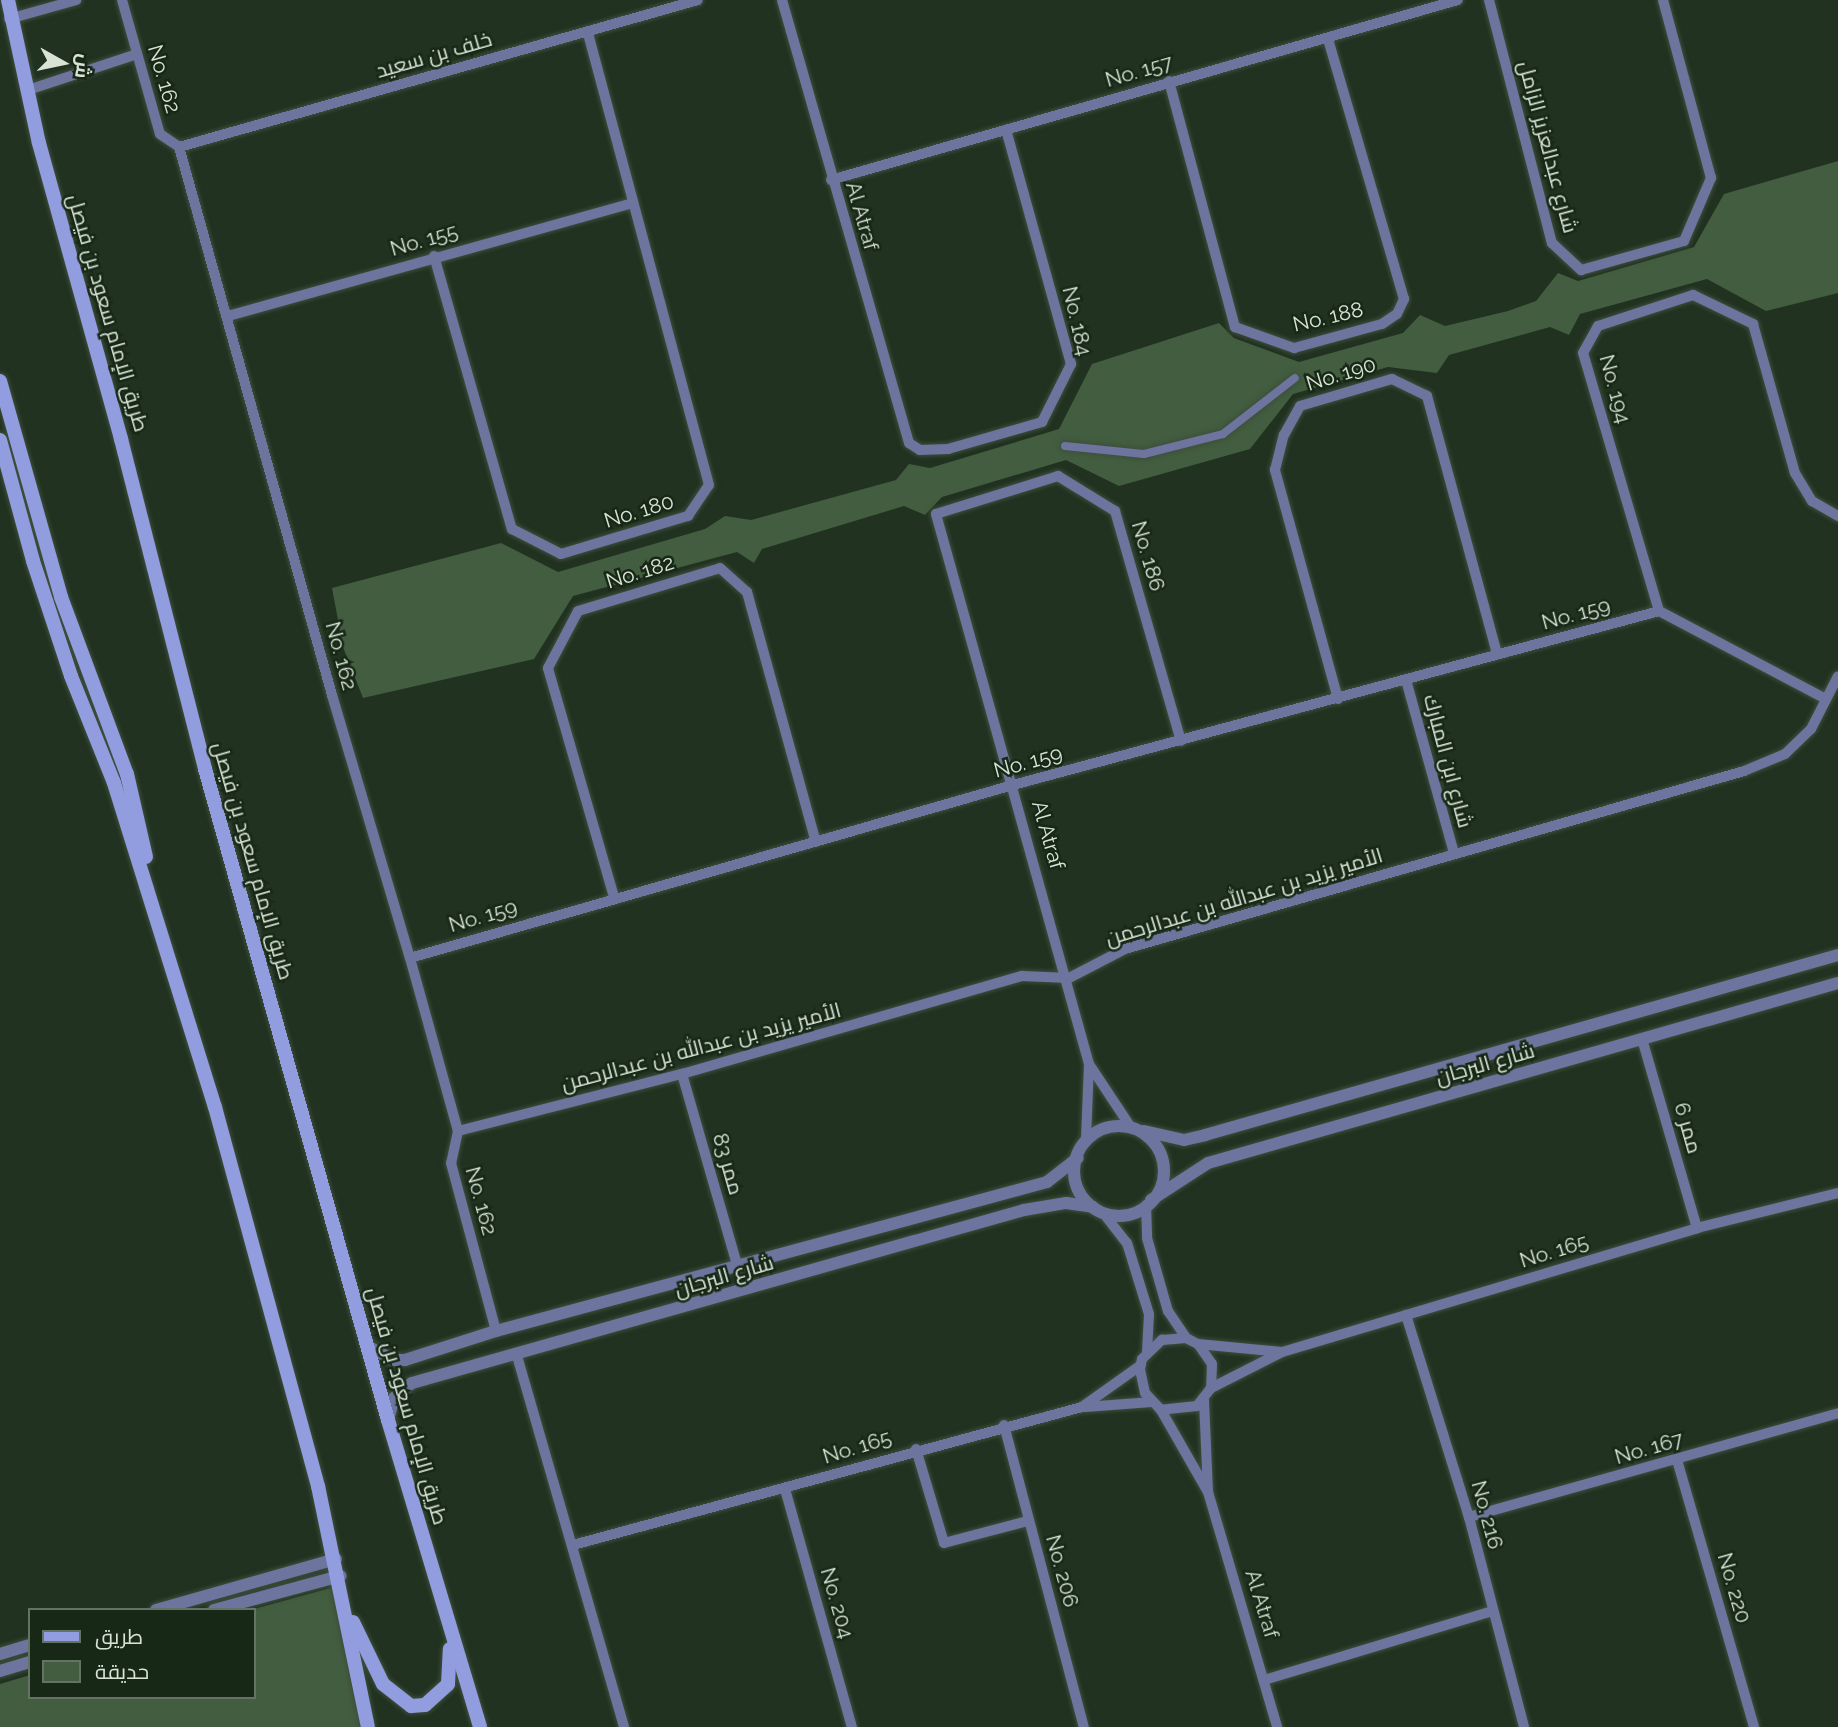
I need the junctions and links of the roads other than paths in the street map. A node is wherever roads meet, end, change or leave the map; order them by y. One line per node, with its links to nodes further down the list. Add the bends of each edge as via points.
1 (8, 0): 9 (main road, طريق الإمام سعود بن فيصل)
2 (76, 0): 9 (street)
3 (122, 0): 12 (street, No. 162)
4 (698, 0): 10 (street, خلف بن سعيد)
5 (782, 0): 17 (street, Al Atraf)
6 (1458, 0): 11 (street, No. 157)
7 (1489, 0): 8 (street, شارع عبدالعزيز الزامل, via 1552,243 1581,270 1684,241 1711,178)
8 (1662, 0)
9 (9, 19): 14 (main road, طريق الإمام سعود بن فيصل)
10 (588, 32): 16 (street, خلف بن سعيد); 18 (street, No. 180)
11 (1328, 39): 13 (street, No. 157); 13 (street, No. 188, via 1404,299 1397,314 1382,324 1294,348 1235,327)
12 (137, 54): 14 (street); 16 (street, No. 162, via 160,134)
13 (1169, 81): 15 (street, No. 157)
14 (28, 90): 61 (main road, طريق الإمام سعود بن فيصل, via 208,781)
15 (1006, 130): 17 (street, No. 157); 24 (street, No. 184, via 1071,364 1042,422 948,449 920,450)
16 (179, 147): 20 (street, No. 162)
17 (831, 180): 24 (street, Al Atraf)
18 (632, 203): 19 (street, No. 155); 19 (street, No. 180, via 709,485 688,516 561,554 512,529)
19 (434, 257): 20 (street, No. 155)
20 (228, 316): 41 (street, No. 162, via 332,695)
21 (1295, 378): 25 (street, via 1223,434 1144,454)
22 (0, 381): 39 (main road, via 61,597 127,774)
23 (0, 440): 39 (main road, via 71,676 114,783)
24 (909, 443)
25 (1065, 446)
26 (1838, 516): 28 (street, No. 194, via 1812,501 1795,473 1754,324 1693,295 1598,326 1583,353)
27 (943, 537): 34 (street, No. 186, via 936,514 1058,477 1115,511); 35 (street, Al Atraf)
28 (1659, 611): 29 (street, No. 159); 33 (street)
29 (1497, 654): 31 (street, No. 159); 32 (street, No. 190, via 1427,396 1392,379 1300,407 1284,435 1275,470)
30 (1838, 676): 33 (street, الأمير يزيد بن عبدالله بن عبدالرحمن)
31 (1406, 680): 32 (street, No. 159); 37 (street, شارع ابن المبارك)
32 (1338, 699): 34 (street, No. 159)
33 (1826, 699): 37 (street, الأمير يزيد بن عبدالله بن عبدالرحمن, via 1811,729 1785,754 1744,771)
34 (1181, 741): 35 (street, No. 159)
35 (1013, 785): 36 (street, No. 159); 42 (street, Al Atraf)
36 (816, 842): 38 (street, No. 159); 38 (street, No. 182, via 747,592 720,568 578,611 548,668)
37 (1454, 853): 42 (street, الأمير يزيد بن عبدالله بن عبدالرحمن, via 1125,949)
38 (614, 897): 41 (street, No. 159)
39 (155, 909): 80 (main road, via 218,1120)
40 (1838, 955): 49 (street, شارع البرجان, via 1205,1135 1184,1140)
41 (411, 958): 48 (street, No. 162)
42 (1069, 978): 45 (street, Al Atraf); 46 (street, الأمير يزيد بن عبدالله بن عبدالرحمن, via 1022,976)
43 (1838, 983): 44 (street, شارع البرجان)
44 (1642, 1039): 53 (street, شارع البرجان, via 1208,1163 1177,1179); 55 (street, ممر 6)
45 (1089, 1064): 47 (street); 50 (street)
46 (682, 1074): 48 (street, الأمير يزيد بن عبدالله بن عبدالرحمن); 56 (street, ممر 83)
47 (1130, 1126): 49 (street, شارع البرجان); 50 (street, شارع البرجان, via 1098,1129)
48 (458, 1131): 58 (street, No. 162, via 451,1163)
49 (1144, 1131): 53 (street, via 1163,1164 1163,1178)
50 (1086, 1139): 51 (street, شارع البرجان)
51 (1078, 1158): 54 (street, شارع البرجان, via 1077,1187); 56 (street, شارع البرجان, via 1047,1182)
52 (1838, 1193): 55 (street, No. 165)
53 (1148, 1203): 54 (street, شارع البرجان, via 1127,1216); 59 (street, via 1147,1238 1168,1311)
54 (1098, 1211): 62 (street, via 1130,1255 1149,1314); 64 (street, شارع البرجان, via 1066,1203 1024,1210)
55 (1697, 1228): 57 (street, No. 165)
56 (737, 1265): 58 (street, شارع البرجان)
57 (1406, 1315): 63 (street, No. 165); 77 (street, No. 216)
58 (496, 1331): 61 (street, شارع البرجان, via 405,1360 393,1360)
59 (1186, 1338): 60 (street); 62 (street, via 1162,1340)
60 (1198, 1344): 63 (street); 66 (street, via 1212,1363)
61 (369, 1347): 71 (main road, طريق الإمام سعود بن فيصل)
62 (1147, 1352): 65 (street)
63 (1282, 1352): 66 (street)
64 (517, 1356): 71 (street, شارع البرجان, via 412,1383 394,1398); 79 (street)
65 (1141, 1365): 68 (street, via 1140,1382); 69 (street, No. 165)
66 (1211, 1388): 67 (street)
67 (1204, 1399): 68 (street, via 1186,1410); 76 (street, Al Atraf)
68 (1156, 1406): 69 (street); 76 (street, Al Atraf)
69 (1082, 1407): 72 (street, No. 165)
70 (1838, 1413): 74 (street, No. 167)
71 (388, 1420): 86 (main road, طريق الإمام سعود بن فيصل)
72 (1004, 1425): 73 (street, No. 165); 78 (street, No. 206)
73 (916, 1449): 75 (street, No. 165); 78 (street, via 944,1543)
74 (1676, 1460): 77 (street, No. 167); 99 (street, No. 220)
75 (785, 1489): 79 (street, No. 165); 95 (street, No. 204)
76 (1208, 1492): 91 (street, Al Atraf)
77 (1469, 1517): 84 (street, No. 216)
78 (1028, 1521): 96 (street, No. 206)
79 (573, 1545): 94 (street)
80 (336, 1559): 81 (main road); 82 (street)
81 (340, 1576): 83 (street); 85 (main road)
82 (163, 1608)
83 (221, 1608)
84 (1492, 1611): 91 (street); 98 (street, No. 216)
85 (347, 1612): 86 (main road, via 383,1684 411,1706 425,1705 448,1684); 92 (main road)
86 (450, 1630): 93 (main road, طريق الإمام سعود بن فيصل)
87 (28, 1647): 88 (street)
88 (0, 1654)
89 (28, 1663): 90 (street)
90 (0, 1671)
91 (1264, 1680): 97 (street, Al Atraf)
92 (368, 1727)
93 (480, 1727)
94 (624, 1727)
95 (852, 1727)
96 (1084, 1727)
97 (1277, 1727)
98 (1524, 1727)
99 (1754, 1727)

